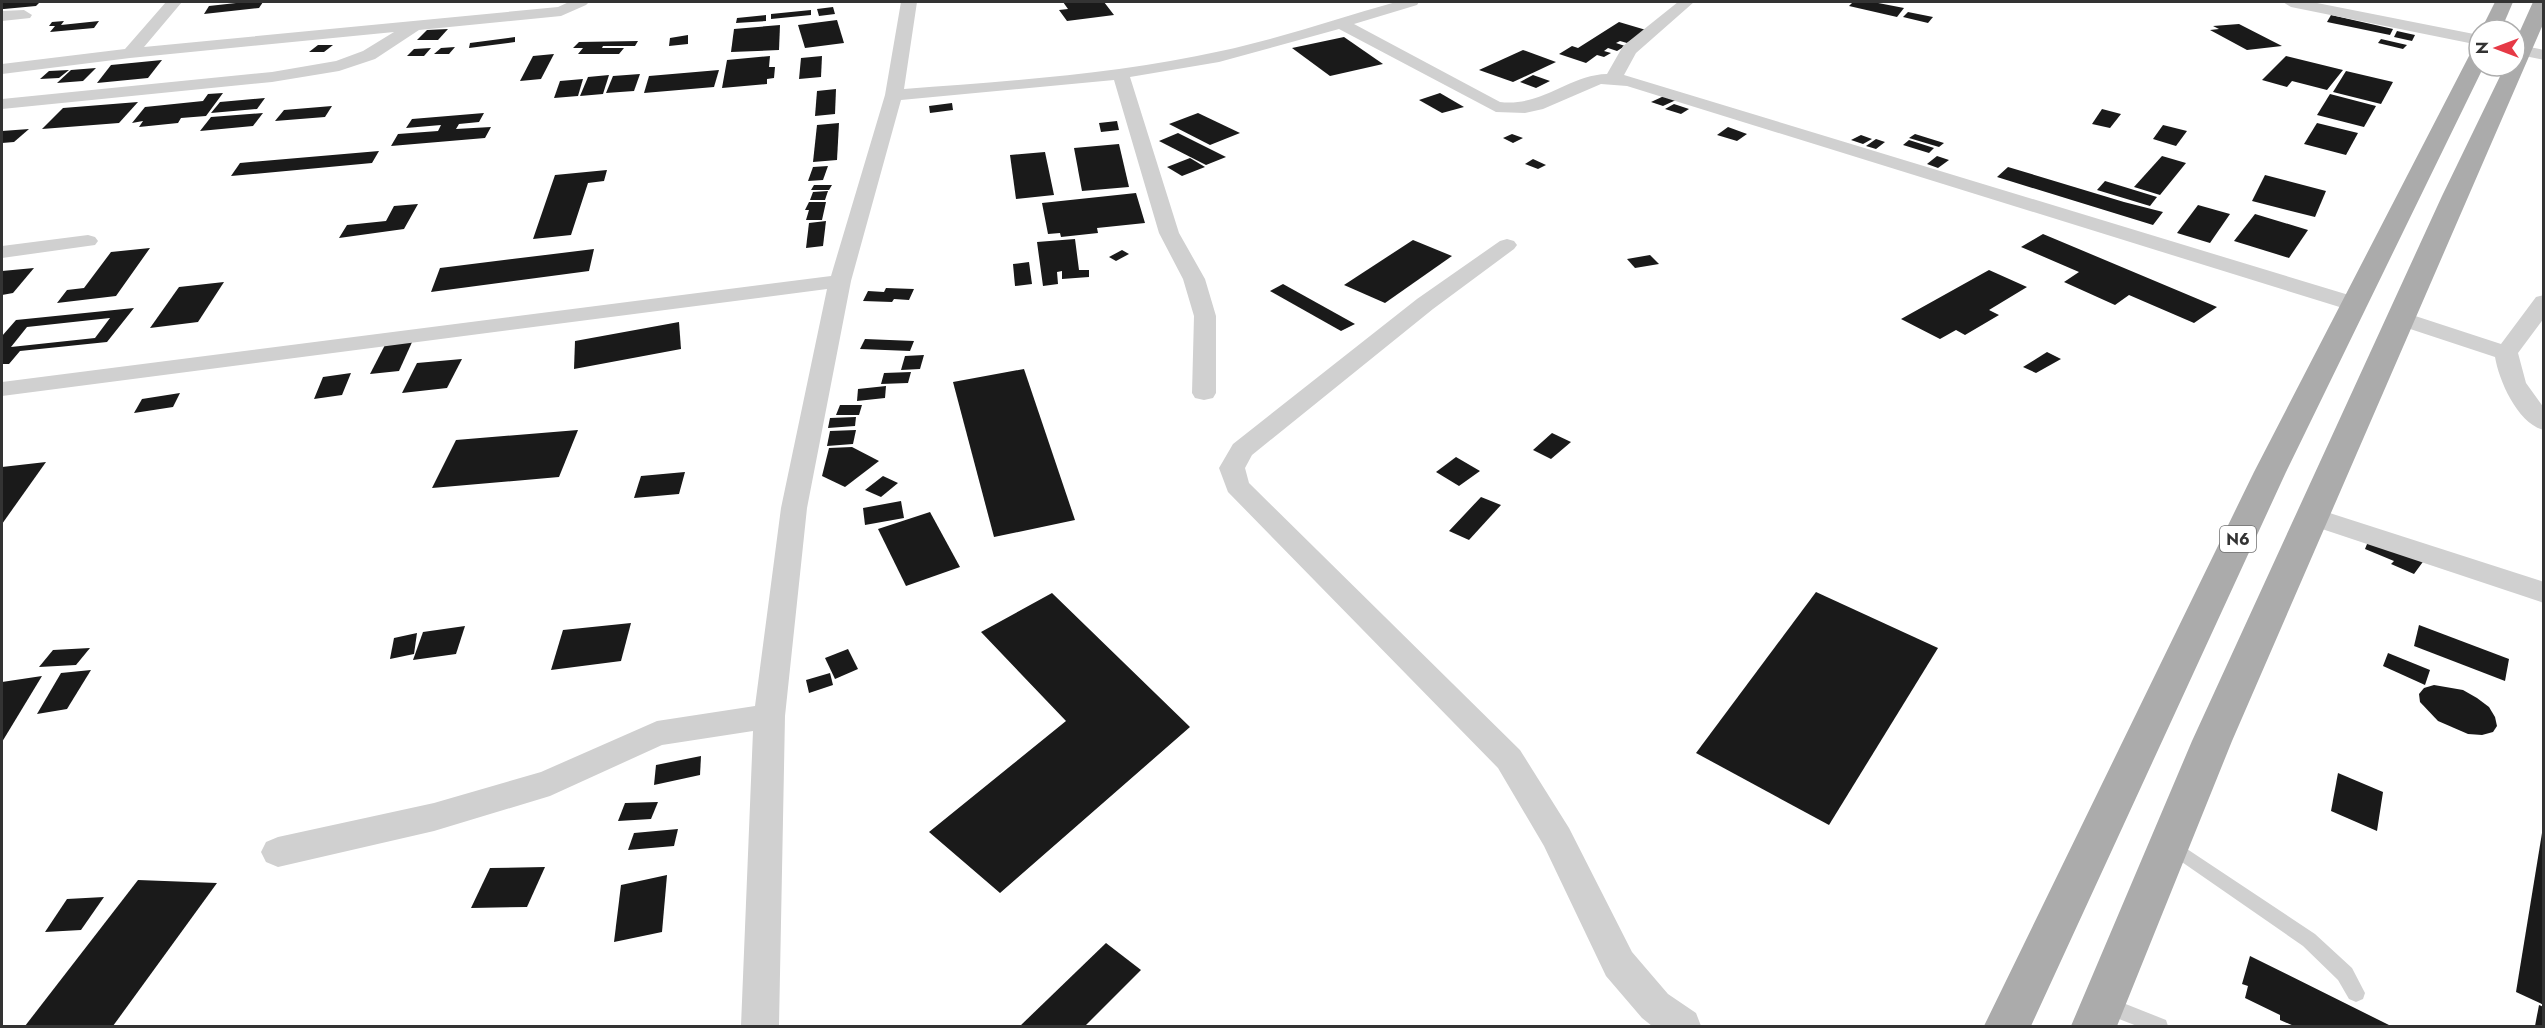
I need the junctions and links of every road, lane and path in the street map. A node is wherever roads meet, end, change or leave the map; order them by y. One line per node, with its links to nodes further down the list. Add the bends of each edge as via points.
1 (174, 2): 16 (street)
2 (581, 2): 13 (street, via 561,11)
3 (909, 2): 24 (street)
4 (1412, 2): 12 (street)
5 (1687, 2): 23 (street, via 1629,50)
6 (2292, 2): 15 (street)
7 (2504, 2): 11 (main road)
8 (2542, 2): 14 (main road)
9 (24, 15): 10 (street)
10 (2, 16)
11 (2497, 18)
12 (1338, 22): 20 (street, via 1221,56); 23 (street, via 1496,107 1510,110 1530,109 1598,80)
13 (418, 24): 16 (street); 25 (street, via 369,55 339,66 272,77)
14 (2527, 36)
15 (2467, 38)
16 (130, 52): 19 (street)
17 (2544, 55): 18 (street)
18 (2527, 57)
19 (2, 69)
20 (1121, 75): 24 (street); 35 (street, via 1169,233 1194,279 1205,316)
21 (2468, 78): 31 (main road, N6)
22 (2508, 78): 32 (main road)
23 (1612, 79): 31 (street, via 1629,81)
24 (894, 95): 29 (street)
25 (2, 104)
26 (88, 241): 28 (street)
27 (1507, 245): 45 (street, via 1425,304 1242,450 1232,468 1237,486 1509,759 1557,838 1619,964 1655,1006)
28 (2, 252)
29 (840, 281): 34 (street); 39 (street, via 794,508)
30 (2544, 302): 33 (street)
31 (2354, 304): 46 (main road, N6)
32 (2400, 318): 33 (street); 37 (main road)
33 (2506, 353): 36 (street, via 2508,375)
34 (2, 388)
35 (1204, 393)
36 (2544, 423)
37 (2311, 516): 38 (street); 40 (main road)
38 (2544, 593)
39 (769, 716): 41 (street, via 657,733 550,783 434,817); 44 (street)
40 (2169, 844): 42 (lane, via 2308,940 2345,974); 43 (main road)
41 (279, 852)
42 (2356, 993)
43 (2098, 1016): 47 (lane)
44 (760, 1026)
45 (1682, 1026)
46 (2007, 1026)
47 (2159, 1026)

